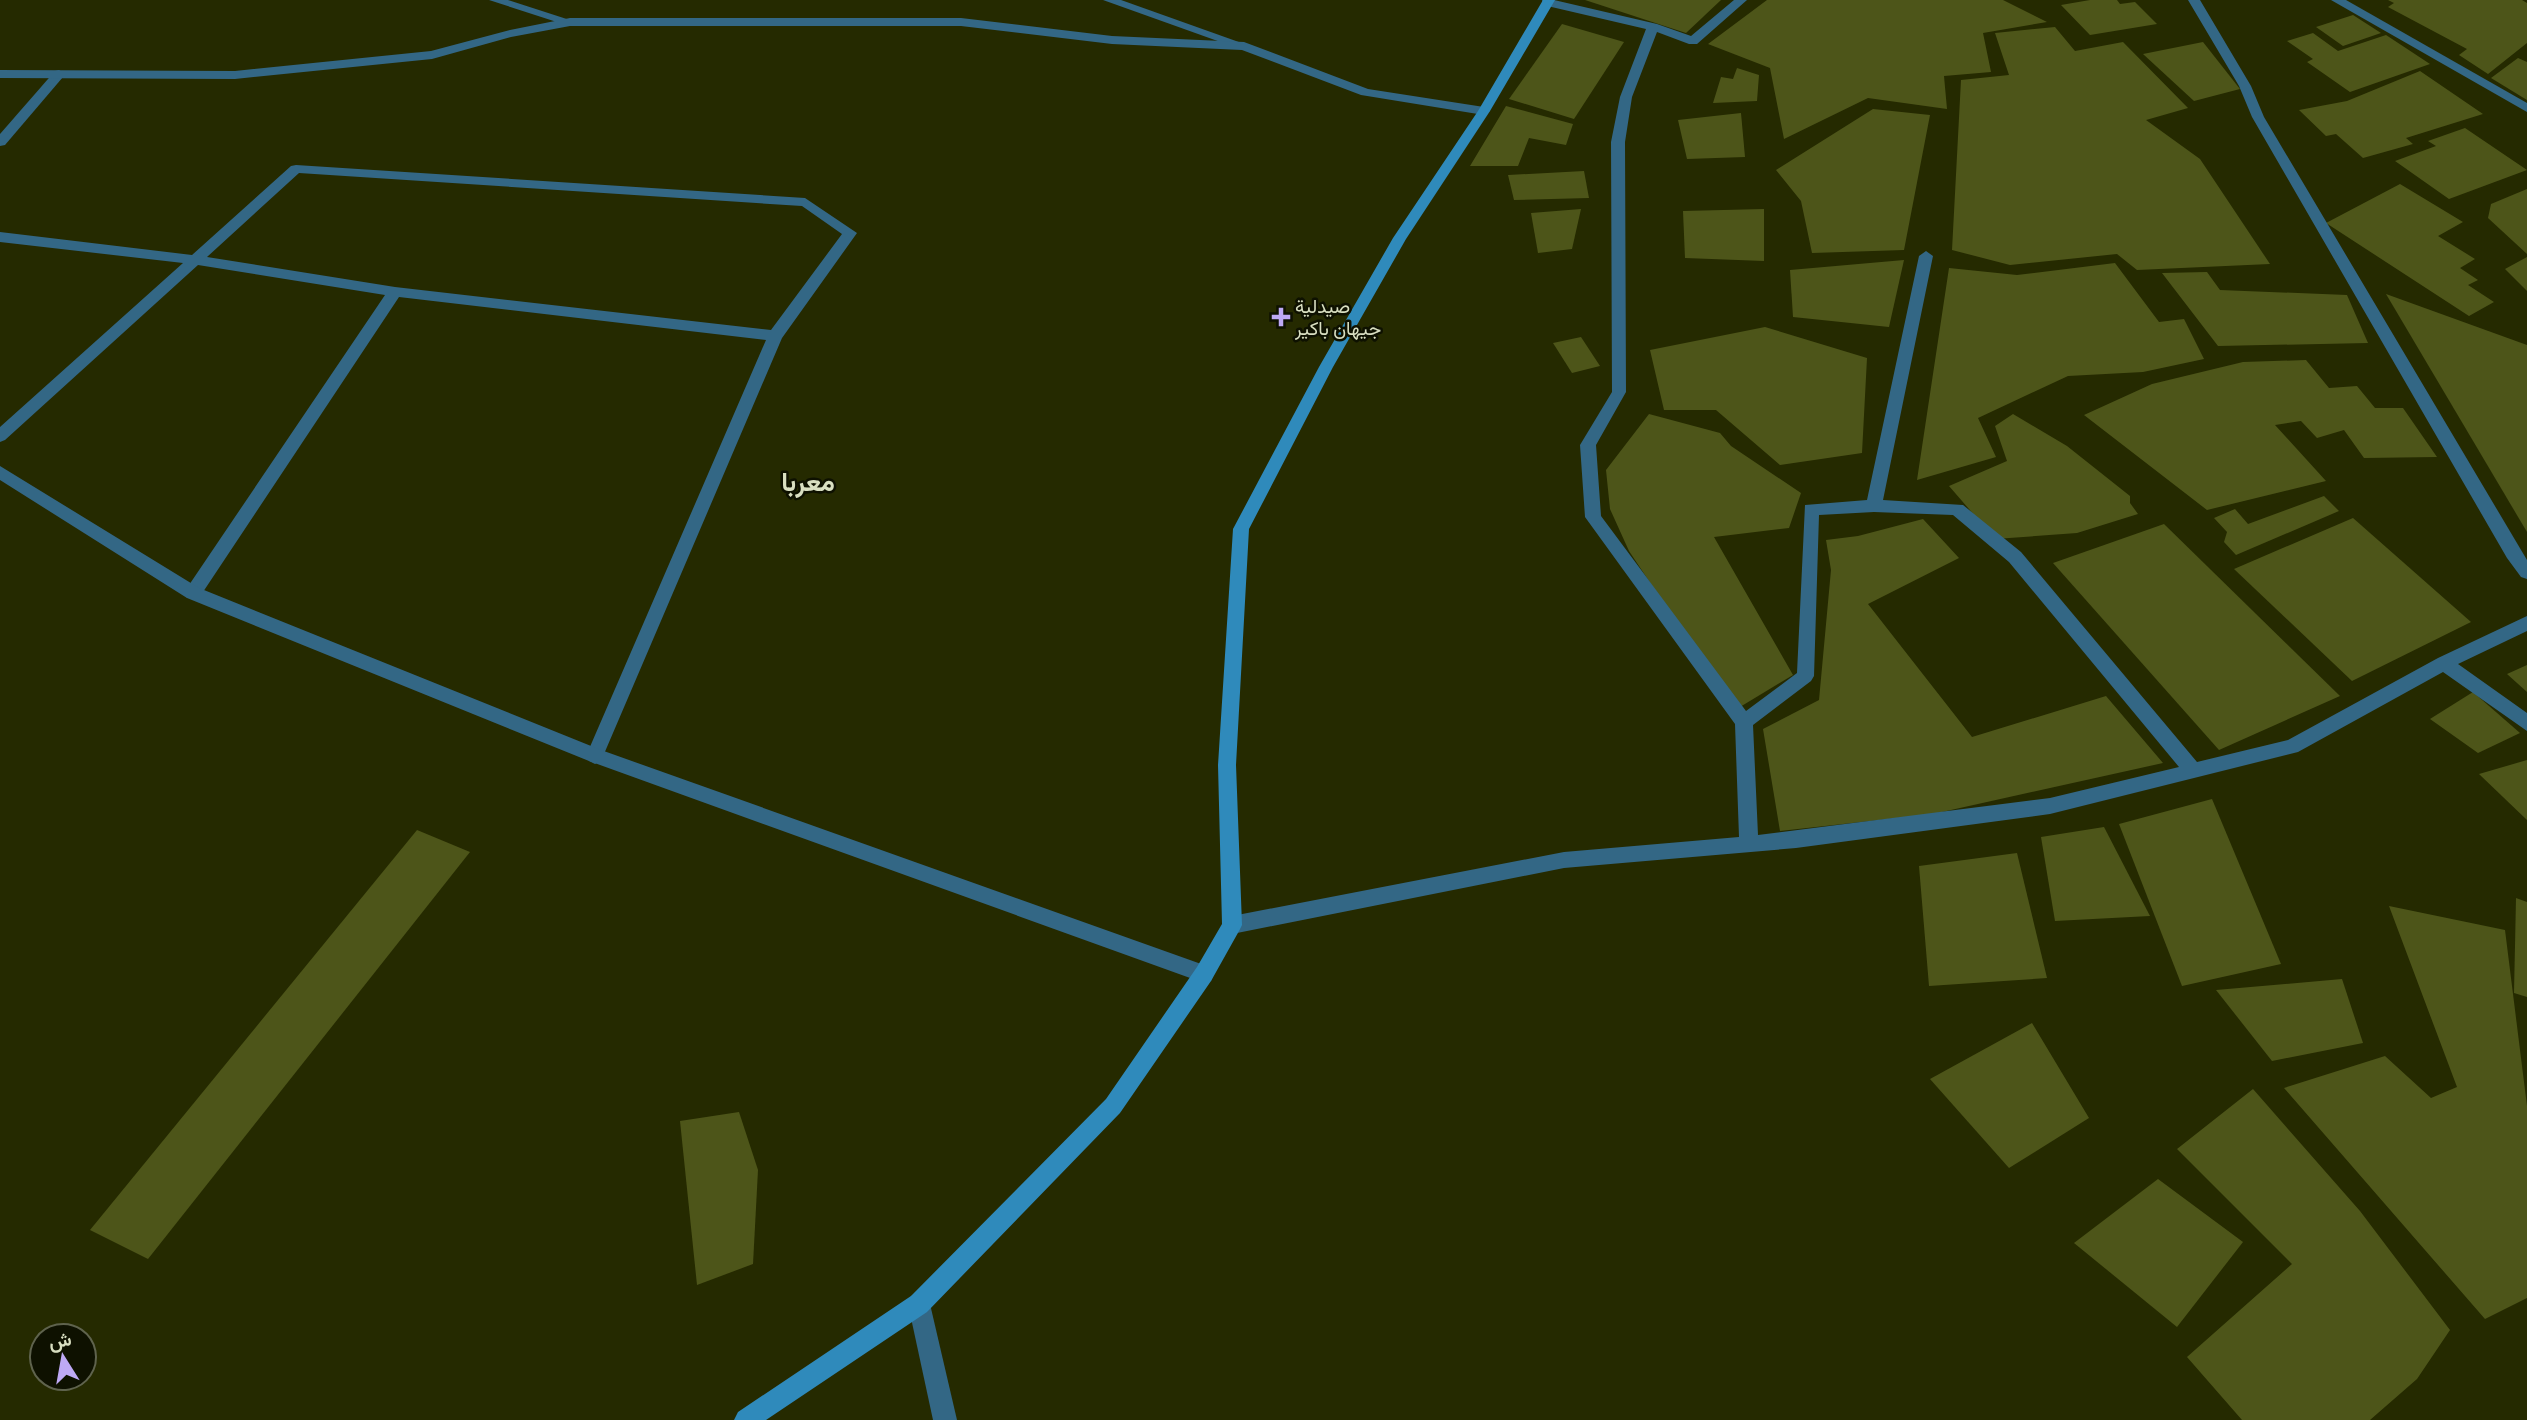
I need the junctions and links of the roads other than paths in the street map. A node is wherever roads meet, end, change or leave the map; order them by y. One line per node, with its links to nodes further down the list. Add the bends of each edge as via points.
1 (495, 0): 7 (street)
2 (1109, 0): 9 (street)
3 (1741, 0): 8 (street, via 1693,41)
4 (2194, 0): 23 (street, via 2403,367)
5 (2337, 0): 12 (street)
6 (1548, 1): 8 (street); 13 (main road)
7 (570, 23): 9 (street, via 961,22 1112,40); 11 (street, via 432,55 235,75)
8 (1653, 27): 27 (street, via 1626,97 1618,142 1619,392 1588,445 1592,517)
9 (1244, 47): 13 (street, via 1365,92)
10 (0, 74): 11 (street)
11 (59, 74): 14 (street)
12 (2527, 108)
13 (1484, 111): 32 (main road, via 1400,237 1241,529 1227,765)
14 (0, 142)
15 (0, 237): 17 (street)
16 (1926, 256): 22 (street)
17 (197, 260): 18 (street); 19 (street, via 296,169 805,202 850,233); 20 (street)
18 (395, 292): 19 (street); 24 (street)
19 (775, 336): 29 (street)
20 (0, 436)
21 (0, 472): 24 (street)
22 (1874, 506): 27 (street, via 1811,509 1805,676); 30 (street, via 1957,509 2015,557)
23 (2527, 572)
24 (193, 593): 29 (street)
25 (2527, 623): 26 (street)
26 (2444, 663): 28 (street); 30 (street, via 2292,747)
27 (1744, 722): 31 (street)
28 (2527, 723)
29 (595, 756): 33 (street)
30 (2193, 771): 31 (street, via 2050,806)
31 (1749, 844): 32 (street, via 1564,860)
32 (1232, 925): 33 (main road)
33 (1203, 974): 34 (main road, via 1113,1106)
34 (919, 1304): 35 (main road); 36 (street)
35 (746, 1420)
36 (945, 1420)

